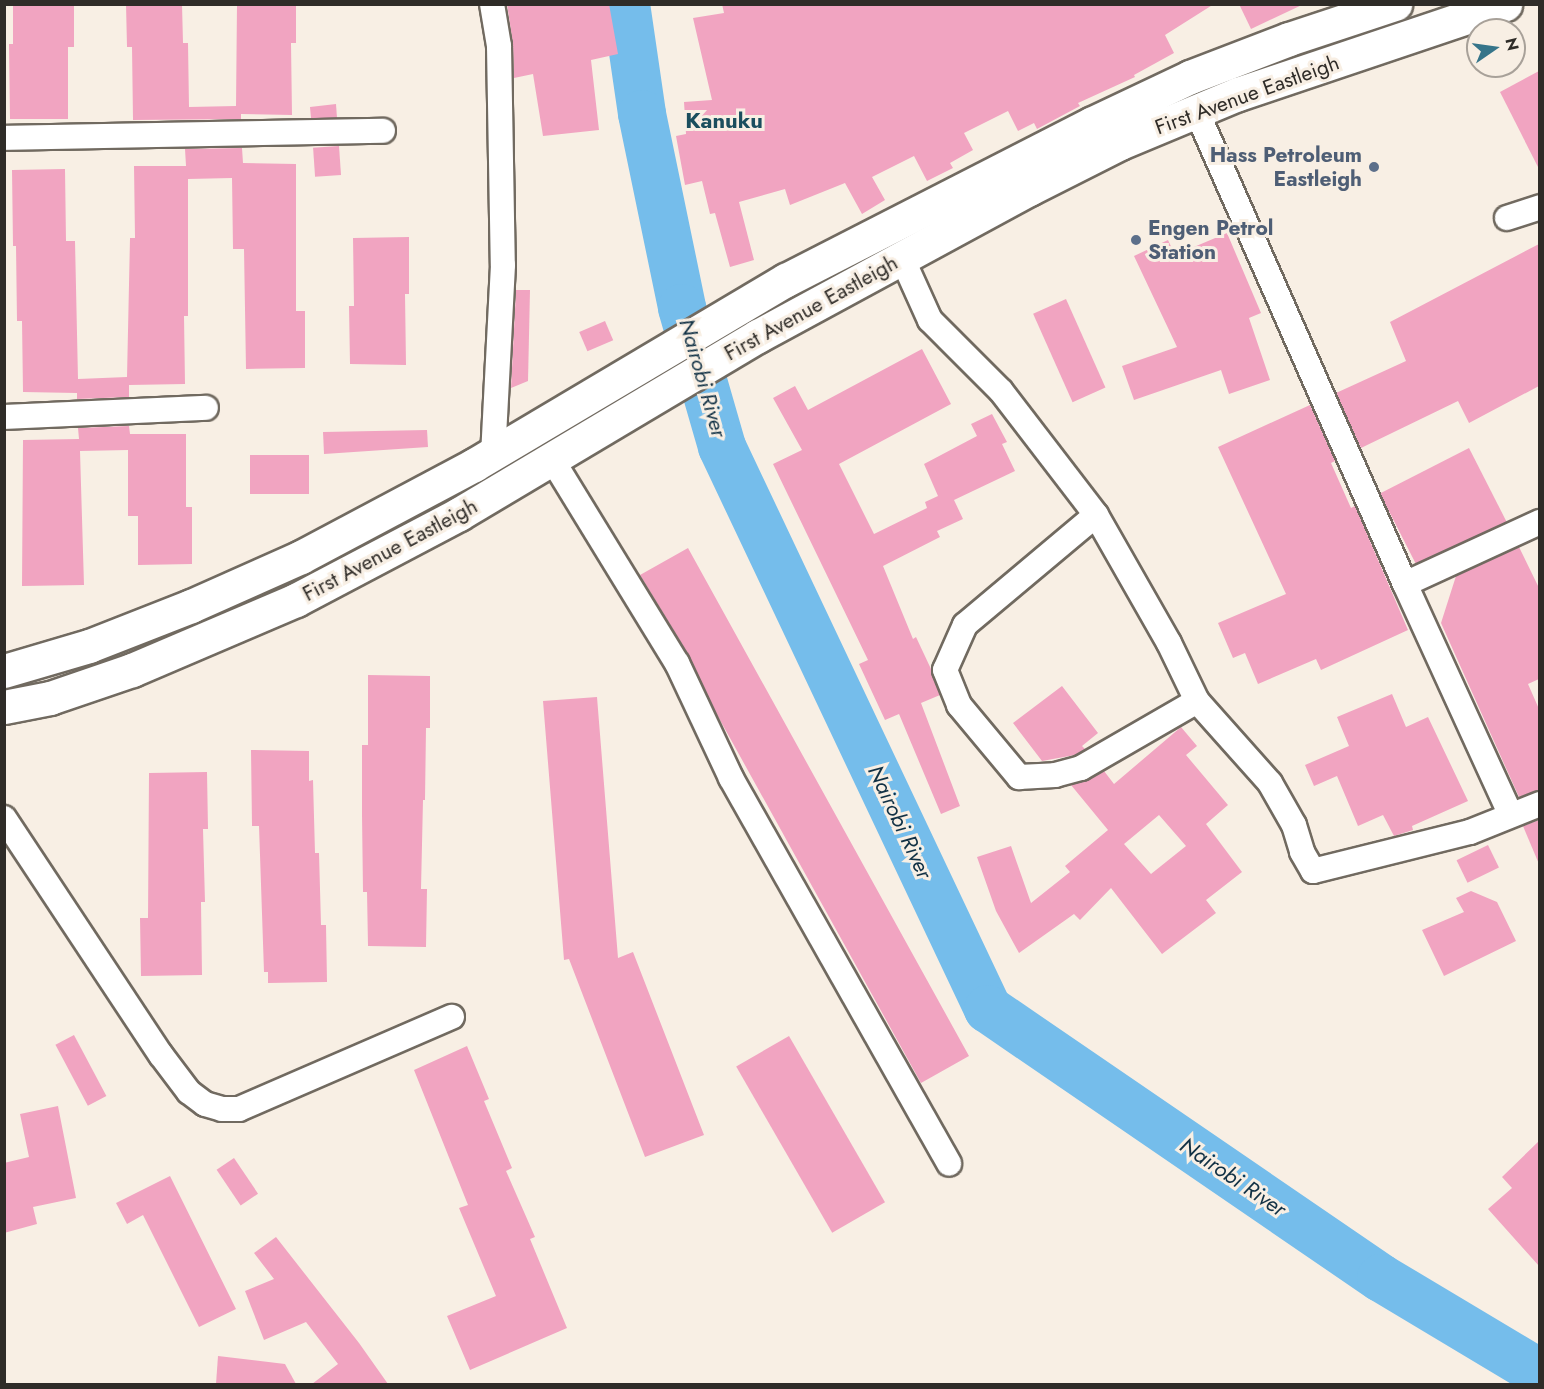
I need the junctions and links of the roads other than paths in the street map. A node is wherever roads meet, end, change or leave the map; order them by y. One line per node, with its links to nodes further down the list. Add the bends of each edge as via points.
1 (492, 4): 12 (street, via 499,46 503,265)
2 (1395, 4): 12 (main road, First Avenue Eastleigh, via 1288,39 1180,81 786,280)
3 (1505, 4): 4 (main road, First Avenue Eastleigh)
4 (1196, 110): 9 (main road, First Avenue Eastleigh, via 1100,153); 16 (street)
5 (383, 131): 6 (street)
6 (4, 138)
7 (1539, 207): 8 (street)
8 (1507, 218)
9 (902, 258): 13 (main road, First Avenue Eastleigh, via 679,381); 14 (street, via 930,320 1001,391)
10 (206, 408): 11 (street)
11 (4, 417)
12 (493, 453): 17 (main road, First Avenue Eastleigh, via 301,557 201,602 89,646)
13 (553, 460): 19 (main road, First Avenue Eastleigh, via 386,554 232,629 132,670 50,698); 24 (street, via 677,663 731,778)
14 (1096, 515): 18 (street, via 1169,643); 18 (street, via 965,625 945,670 959,705 1019,777 1055,775 1081,768)
15 (1539, 522): 16 (street)
16 (1405, 585): 21 (street)
17 (4, 671)
18 (1197, 701): 21 (street, via 1270,783 1313,871 1470,832)
19 (4, 707)
20 (1539, 804): 21 (street)
21 (1511, 816)
22 (4, 818): 23 (street, via 166,1062 189,1092 205,1104 239,1109)
23 (452, 1017)
24 (949, 1164)

